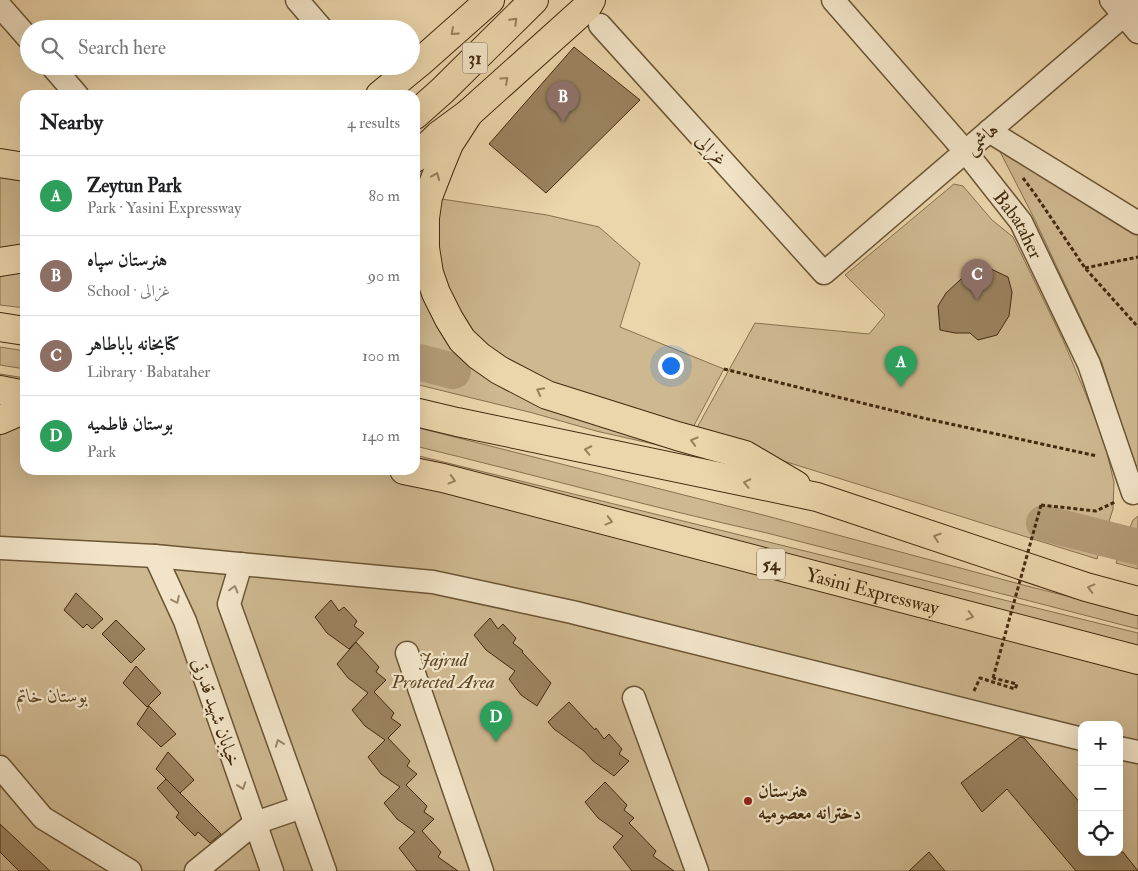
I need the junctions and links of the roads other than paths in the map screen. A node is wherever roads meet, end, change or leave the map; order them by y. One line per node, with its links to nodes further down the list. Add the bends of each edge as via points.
1 (297, 0): 8 (street)
2 (490, 0): 10 (main road, 31, one-way to 10)
3 (534, 0): 15 (main road, 31, one-way to 3)
4 (833, 0): 18 (street, Babataher)
5 (0, 6): 9 (street)
6 (596, 12): 16 (main road, one-way to 6, via 587,7); 25 (street, غزالی)
7 (1128, 12): 17 (street, هاشمی)
8 (314, 20)
9 (20, 29)
10 (420, 63)
11 (60, 75): 13 (street)
12 (405, 75): 14 (main road, 31, one-way to 14)
13 (73, 90)
14 (386, 90)
15 (420, 110)
16 (469, 112): 19 (main road); 35 (main road, one-way to 16, via 744,455 547,395 499,370 462,340 436,293 429,273 425,218 436,174 449,144)
17 (989, 131): 18 (street, هاشمی); 22 (street)
18 (965, 151): 25 (street, هاشمی); 34 (street, Babataher, via 1021,222 1089,364)
19 (420, 153)
20 (0, 163): 21 (main road)
21 (20, 166)
22 (1138, 223)
23 (20, 259): 24 (main road)
24 (0, 262)
25 (824, 273)
26 (0, 327): 27 (main road)
27 (20, 330)
28 (0, 390): 29 (main road)
29 (20, 394)
30 (20, 412): 32 (main road)
31 (420, 413): 35 (main road, one-way to 31)
32 (0, 420)
33 (420, 473): 41 (main road, Yasini Expressway / 54, one-way to 41)
34 (1135, 491)
35 (817, 497): 39 (main road, one-way to 35, via 1086,587)
36 (0, 548): 37 (street)
37 (155, 556): 38 (street); 48 (street, خیابان شهید قدرتی, one-way to 48, via 185,621)
38 (241, 564): 43 (street, via 433,582 572,612); 47 (street, one-way to 38, via 229,604)
39 (1138, 601)
40 (407, 653): 53 (street)
41 (1138, 660)
42 (634, 698): 54 (street)
43 (1078, 737)
44 (1123, 749): 45 (street)
45 (1138, 752)
46 (0, 767): 49 (street, via 43,818)
47 (302, 806): 48 (street); 52 (street)
48 (255, 823): 50 (street); 51 (street, خیابان شهید قدرتی)
49 (130, 871)
50 (196, 871)
51 (272, 871)
52 (325, 871)
53 (482, 871)
54 (697, 871)

